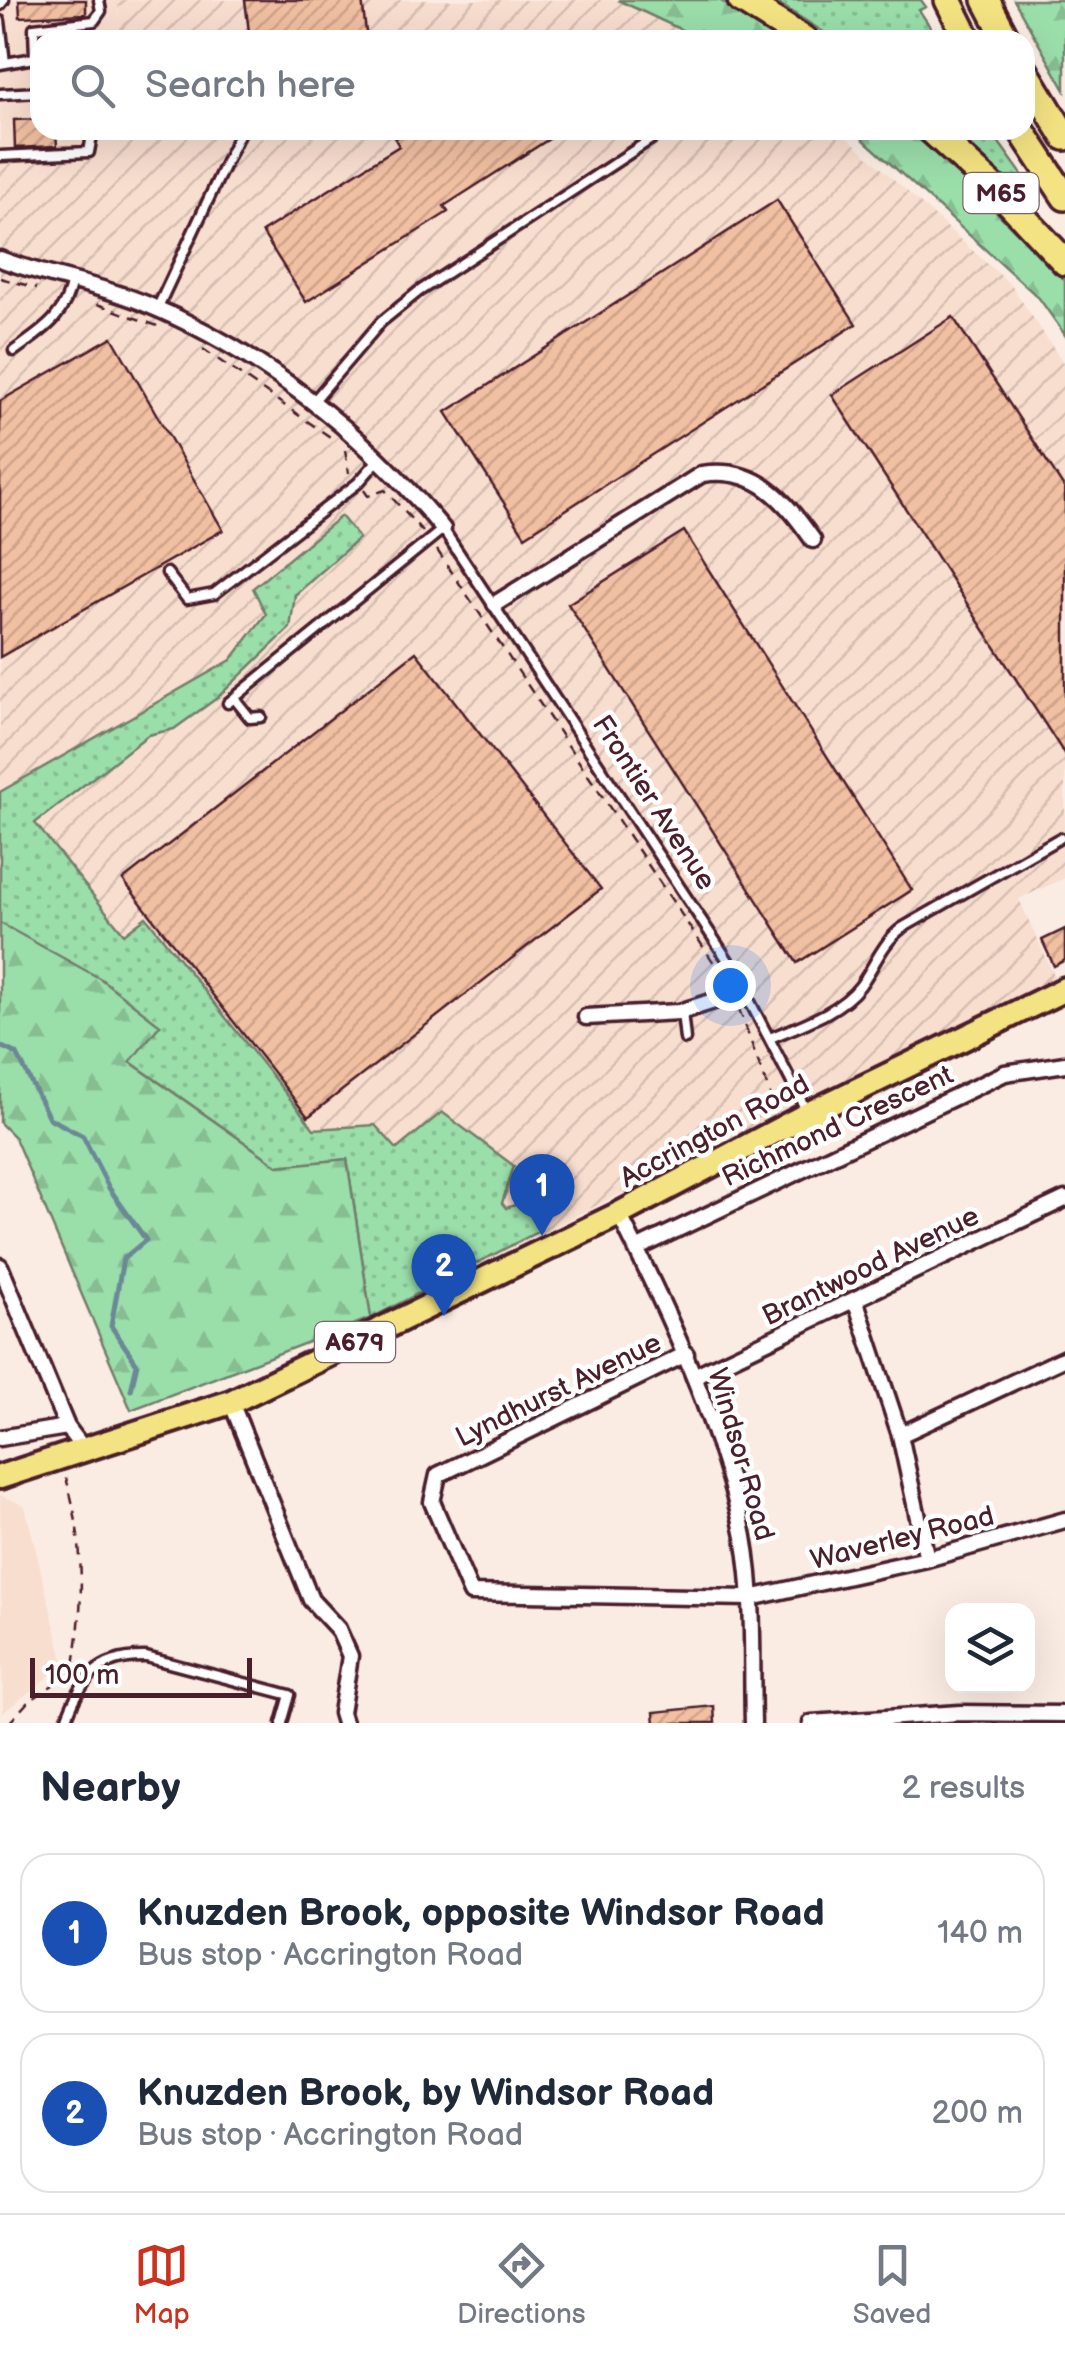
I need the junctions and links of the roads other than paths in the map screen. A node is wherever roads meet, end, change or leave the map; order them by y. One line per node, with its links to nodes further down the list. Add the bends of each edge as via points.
1 (100, 0): 6 (lane, via 94,22)
2 (742, 0): 7 (highway)
3 (948, 0): 8 (highway)
4 (986, 0): 9 (highway)
5 (0, 21): 11 (lane)
6 (34, 30)
7 (789, 30)
8 (963, 30)
9 (1002, 30)
10 (30, 59): 11 (lane)
11 (2, 64)
12 (1035, 87): 15 (highway)
13 (30, 92): 14 (lane)
14 (0, 94)
15 (1065, 137)
16 (91, 140): 21 (lane, via 89,152)
17 (234, 140): 26 (lane)
18 (649, 140): 28 (lane, via 418,292 381,322)
19 (942, 140): 24 (highway, M65)
20 (1028, 140): 22 (highway, M65)
21 (0, 156)
22 (1065, 196)
23 (1, 260): 25 (street)
24 (1065, 262)
25 (72, 280): 26 (street); 27 (lane, via 55,322)
26 (158, 309): 28 (street)
27 (14, 351)
28 (312, 403): 29 (street)
29 (379, 458): 30 (street); 32 (lane, via 358,483 214,594 187,599)
30 (443, 529): 33 (lane, Frontier Avenue); 34 (lane, via 231,700 250,718)
31 (813, 540): 33 (street, via 770,488 732,472 702,474)
32 (167, 573)
33 (495, 604): 37 (lane, Frontier Avenue)
34 (262, 717)
35 (1060, 838): 40 (lane, via 902,928 846,999)
36 (1065, 989): 43 (main road, Accrington Road / A679)
37 (741, 994): 38 (street); 40 (lane, Frontier Avenue)
38 (682, 1012): 39 (street); 41 (lane)
39 (586, 1017)
40 (770, 1038): 43 (lane, Frontier Avenue)
41 (685, 1039)
42 (1065, 1064): 46 (street, Richmond Crescent, via 1005,1073)
43 (808, 1114): 45 (main road, Accrington Road / A679)
44 (1065, 1199): 48 (street, Brantwood Avenue)
45 (619, 1214): 46 (street, Windsor Road); 52 (main road, Accrington Road / A679)
46 (636, 1249): 49 (street, Windsor Road)
47 (0, 1266): 53 (street)
48 (856, 1302): 51 (street, Brantwood Avenue); 54 (street)
49 (686, 1354): 51 (street, Windsor Road); 60 (street, Lyndhurst Avenue, via 438,1476 432,1502 471,1593)
50 (1065, 1358): 54 (street)
51 (696, 1375): 60 (street, Windsor Road, via 740,1520)
52 (231, 1402): 56 (main road, Accrington Road / A679); 65 (street, via 312,1600 338,1629 350,1656)
53 (68, 1427): 55 (street); 56 (street)
54 (900, 1436): 59 (street)
55 (0, 1438)
56 (84, 1451): 57 (main road, Accrington Road / A679)
57 (0, 1477)
58 (1065, 1520): 59 (street, Waverley Road)
59 (927, 1559): 60 (street, Waverley Road)
60 (750, 1598): 66 (street, Windsor Road)
61 (1065, 1714): 62 (street)
62 (959, 1718): 67 (street)
63 (65, 1723): 64 (lane, via 82,1680 130,1656 290,1695)
64 (282, 1723)
65 (344, 1723)
66 (753, 1723)
67 (810, 1723)

